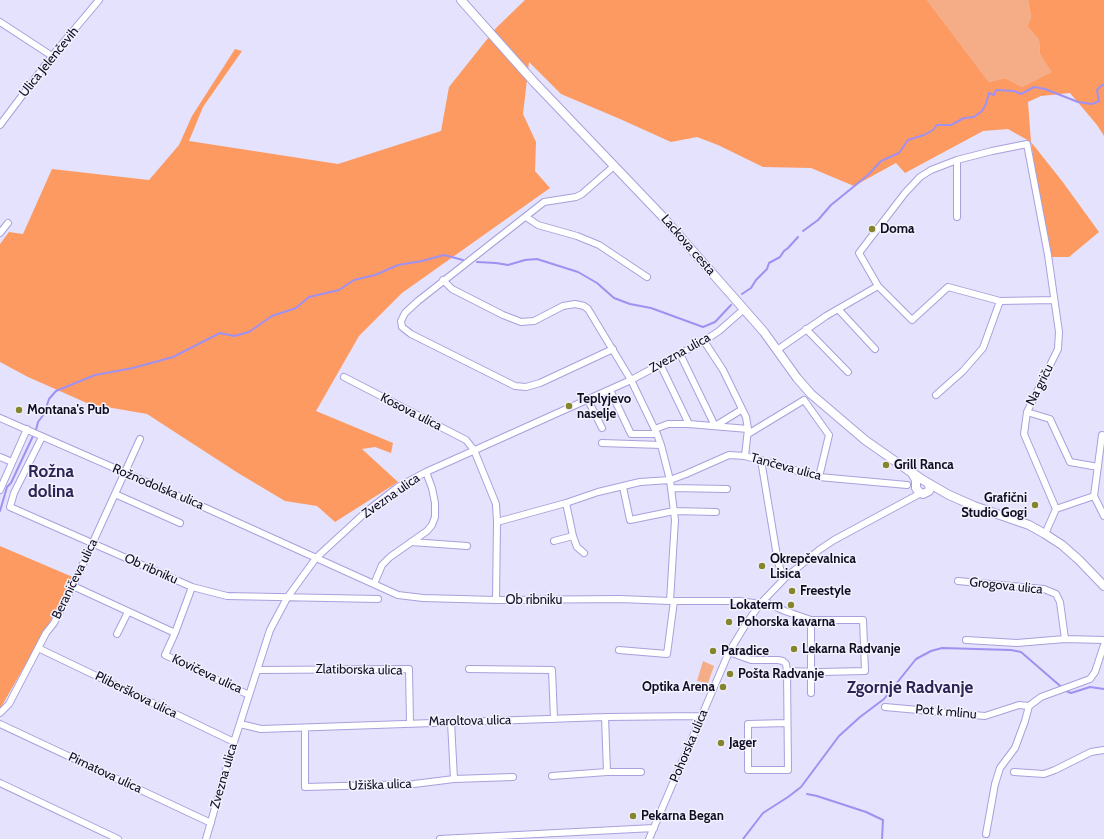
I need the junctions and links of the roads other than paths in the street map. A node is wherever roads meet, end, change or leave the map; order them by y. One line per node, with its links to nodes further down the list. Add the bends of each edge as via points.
1 (99, 0): 4 (street, Ulica Jelenčevih)
2 (461, 0): 7 (street, Lackova cesta, via 529,77)
3 (0, 22): 4 (street)
4 (52, 56): 5 (street, Ulica Jelenčevih)
5 (0, 125)
6 (957, 160): 9 (street); 14 (street, Na griču, via 920,177 904,193 859,253); 15 (street, Na griču, via 1027,144)
7 (614, 166): 8 (street, via 582,194 544,202); 17 (street, Lackova cesta)
8 (526, 217): 12 (street, via 538,225 599,245); 13 (street)
9 (957, 217)
10 (8, 223): 11 (street)
11 (0, 234)
12 (647, 277)
13 (443, 280): 21 (street, via 452,289 521,322 534,321 562,306 584,306); 21 (street, via 405,313 401,320 402,327 410,334 515,386 526,387 540,383)
14 (878, 286): 16 (street, Na griču, via 912,320 948,287); 18 (street)
15 (1054, 300): 16 (street, Na griču); 33 (street, Na griču, via 1059,332 1058,349)
16 (1000, 301): 30 (street, via 983,348 964,370)
17 (744, 309): 20 (street, Zvezna ulica); 23 (street, Lackova cesta)
18 (838, 309): 19 (street); 22 (street)
19 (806, 329): 23 (street); 26 (street)
20 (704, 341): 24 (street, Zvezna ulica); 32 (street, via 723,370)
21 (613, 349): 28 (street)
22 (875, 349)
23 (777, 350): 58 (street, Lackova cesta, via 811,394 865,440 912,473)
24 (680, 354): 25 (street, Zvezna ulica); 36 (street)
25 (660, 364): 28 (street, Zvezna ulica); 35 (street)
26 (848, 372)
27 (344, 377): 46 (street, Kosova ulica, via 466,440)
28 (631, 380): 29 (street, Zvezna ulica); 39 (street)
29 (610, 390): 31 (street, Zvezna ulica); 39 (street, via 631,434)
30 (936, 395)
31 (588, 400): 37 (street); 46 (street, Zvezna ulica)
32 (741, 410): 36 (street); 40 (street, via 746,417)
33 (1027, 412): 51 (street, via 1050,419 1070,462); 65 (street, Na griču, via 1024,434)
34 (0, 418): 38 (street, Rožnodolska ulica)
35 (689, 424): 36 (street); 39 (street, via 668,424)
36 (715, 426): 40 (street)
37 (602, 428)
38 (27, 429): 42 (street, Rožnodolska ulica); 50 (street)
39 (656, 432): 45 (street)
40 (748, 432): 47 (street); 54 (street, via 804,400 829,435)
41 (1102, 435): 51 (street)
42 (42, 437): 53 (street, Rožnodolska ulica); 75 (street, Ob ribniku, via 14,493 10,507)
43 (140, 439): 53 (street, Beraničeva ulica)
44 (602, 443): 45 (street)
45 (661, 445): 55 (street)
46 (474, 450): 52 (street, Zvezna ulica); 69 (street, via 496,504)
47 (745, 456): 49 (street, Tančeva ulica); 55 (street, Tančeva ulica, via 728,455)
48 (0, 457): 50 (street)
49 (760, 460): 54 (street, Tančeva ulica); 79 (street, via 778,562)
50 (12, 462): 61 (street)
51 (1098, 467): 63 (street)
52 (426, 472): 74 (street, via 435,503 435,517 427,531); 78 (street, Zvezna ulica, via 398,487 367,511)
53 (124, 473): 62 (street, Beraničeva ulica); 78 (street, Rožnodolska ulica)
54 (819, 477): 56 (street, Tančeva ulica)
55 (670, 480): 57 (street, Tančeva ulica, via 640,482); 59 (street)
56 (907, 485)
57 (623, 487): 64 (street, Tančeva ulica); 66 (street, via 630,520)
58 (922, 487): 71 (street, via 1029,525); 79 (street, Pohorska ulica, via 910,499 824,547)
59 (671, 488): 60 (street); 66 (street)
60 (727, 489)
61 (0, 490)
62 (115, 494): 70 (street); 75 (street, Beraničeva ulica)
63 (1094, 496): 65 (street); 68 (street)
64 (566, 503): 69 (street, Tančeva ulica); 72 (street)
65 (1056, 509): 71 (street)
66 (674, 511): 67 (street); 88 (street)
67 (716, 512)
68 (1104, 516)
69 (497, 522): 87 (street)
70 (180, 523)
71 (1045, 534): 83 (street, via 1062,545)
72 (573, 536): 73 (street); 77 (street, via 577,547)
73 (554, 541)
74 (412, 542): 76 (street); 81 (street, via 382,565)
75 (94, 543): 82 (street, Beraničeva ulica); 84 (street, Ob ribniku)
76 (467, 546)
77 (584, 553)
78 (316, 558): 81 (street, Ob ribniku); 85 (street, Zvezna ulica)
79 (785, 578): 89 (street, Pohorska ulica)
80 (958, 581): 94 (street, Grogova ulica, via 1044,590 1056,594 1060,602)
81 (374, 584): 87 (street, Ob ribniku, via 410,598)
82 (73, 586): 90 (street); 98 (street, Beraničeva ulica)
83 (1104, 586)
84 (192, 587): 85 (street, Ob ribniku, via 227,596); 92 (street, Kovičeva ulica)
85 (287, 598): 86 (street, Ob ribniku); 102 (street, Zvezna ulica, via 270,630)
86 (378, 599)
87 (496, 600): 88 (street, Ob ribniku)
88 (672, 601): 89 (street, Ob ribniku); 99 (street, via 667,654)
89 (762, 603): 91 (street); 100 (street, Pohorska ulica)
90 (128, 612): 92 (street); 93 (street)
91 (811, 620): 104 (street); 104 (street, via 863,620 865,671)
92 (175, 633): 106 (street, Kovičeva ulica, via 165,655)
93 (117, 634)
94 (1065, 639): 95 (street, via 1017,643); 96 (street)
95 (966, 640)
96 (1104, 640)
97 (1104, 645): 107 (street, Pot k mlinu, via 1093,676 1086,681 1041,697)
98 (38, 648): 109 (street, Beraničeva ulica, via 9,704); 119 (street, Pliberškova ulica)
99 (619, 650)
100 (730, 652): 103 (street, via 751,660 783,661); 110 (street, Pohorska ulica)
101 (470, 669): 112 (street, via 552,670)
102 (258, 670): 106 (street, Zvezna ulica); 114 (street, Zlatiborska ulica, via 409,668)
103 (787, 672): 104 (street); 115 (street)
104 (811, 672): 105 (street)
105 (811, 693)
106 (250, 695): 117 (street, Zvezna ulica)
107 (1029, 706): 108 (street, Pot k mlinu, via 1019,705 985,716); 130 (street, via 1015,748 1000,768)
108 (885, 707)
109 (0, 713)
110 (701, 716): 111 (street, Maroltova ulica); 129 (street, Pohorska ulica)
111 (606, 717): 112 (street, Maroltova ulica); 121 (street)
112 (554, 719): 113 (street, Maroltova ulica)
113 (451, 722): 114 (street, Maroltova ulica); 126 (street)
114 (410, 723): 118 (street, Maroltova ulica)
115 (787, 723): 115 (street, via 748,724 748,770 788,770)
116 (0, 724): 128 (street, Pirnatova ulica)
117 (240, 724): 118 (street, Maroltova ulica, via 261,729); 119 (street, Zvezna ulica)
118 (305, 728): 126 (street, Užiška ulica, via 305,787 414,784)
119 (234, 742): 128 (street, Zvezna ulica)
120 (1104, 750): 123 (street, via 1091,752 1044,774)
121 (607, 772): 122 (street); 124 (street)
122 (641, 772)
123 (1014, 772)
124 (552, 776)
125 (513, 777): 126 (street, Užiška ulica)
126 (454, 779)
127 (0, 783): 131 (street)
128 (211, 823): 132 (street, Zvezna ulica)
129 (654, 828): 133 (street); 134 (street, Pohorska ulica)
130 (986, 834)
131 (118, 839)
132 (206, 839)
133 (440, 839)
134 (649, 839)

